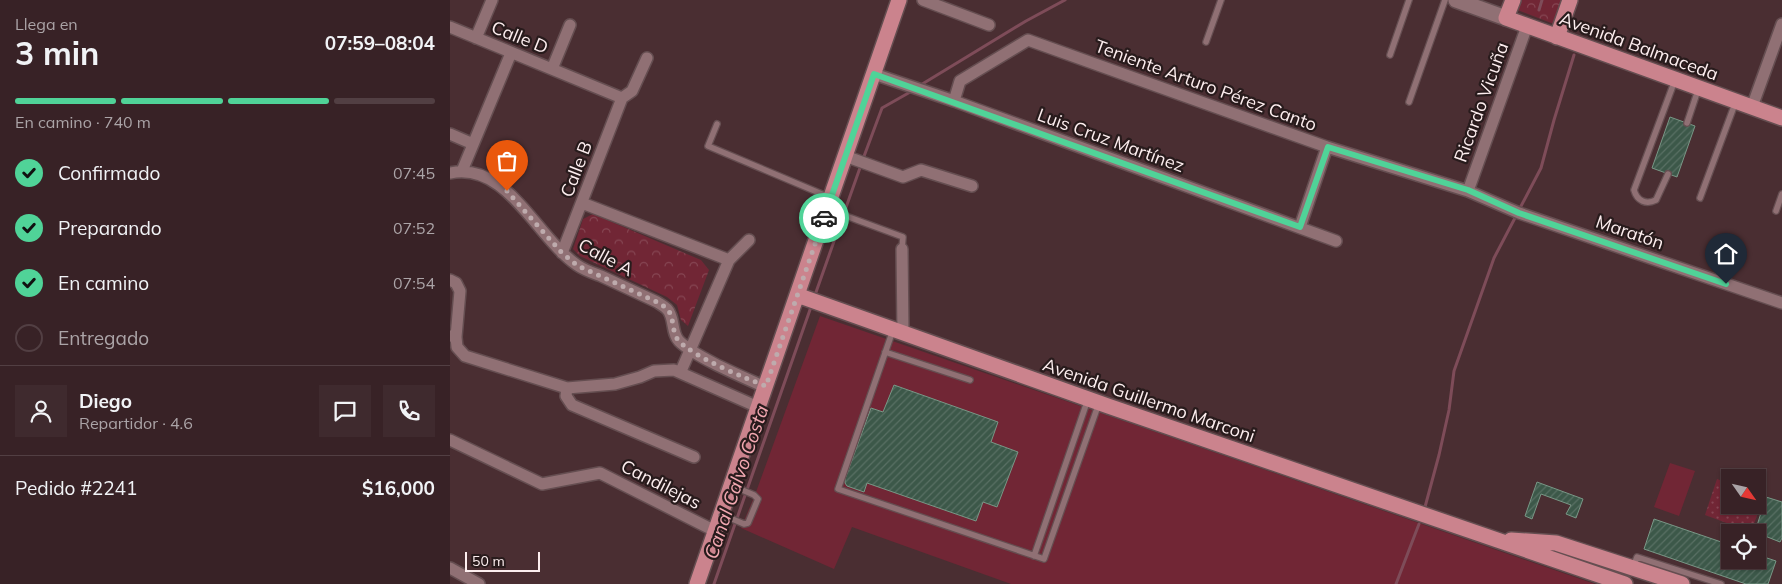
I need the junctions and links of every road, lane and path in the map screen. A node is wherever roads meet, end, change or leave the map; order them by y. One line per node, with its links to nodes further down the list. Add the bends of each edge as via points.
1 (492, 0): 17 (street, Calle D)
2 (899, 0): 23 (main road)
3 (924, 0): 13 (street)
4 (1221, 0): 18 (lane)
5 (1409, 0): 20 (lane)
6 (1445, 0): 29 (lane)
7 (1456, 0): 10 (main road, Avenida Balmaceda)
8 (1513, 0): 10 (main road)
9 (1570, 0): 16 (main road)
10 (1506, 18): 14 (main road, Avenida Balmaceda)
11 (1782, 24): 30 (street)
12 (570, 25): 22 (street, Calle D)
13 (989, 25)
14 (1527, 26): 16 (main road, Avenida Balmaceda); 41 (street, Ricardo Vicuña)
15 (450, 27): 17 (street, Calle D)
16 (1557, 37): 24 (main road, Avenida Balmaceda)
17 (476, 38): 19 (street, Calle D)
18 (1206, 42)
19 (511, 53): 22 (street, Calle D); 35 (street)
20 (1390, 55)
21 (647, 58): 26 (street, via 632,91)
22 (552, 69): 26 (street, Calle D)
23 (874, 74): 27 (street, Luis Cruz Martínez); 37 (main road)
24 (1675, 79): 25 (main road, Avenida Balmaceda); 39 (lane, via 1634,190 1637,198 1644,202 1656,200)
25 (1699, 88): 28 (main road, Avenida Balmaceda); 32 (lane)
26 (622, 98): 44 (street, Calle B)
27 (954, 101): 36 (street, Teniente Arturo Pérez Canto, via 960,81 1028,40); 47 (street, Luis Cruz Martínez)
28 (1736, 101): 30 (main road, Avenida Balmaceda); 43 (lane)
29 (1409, 102)
30 (1752, 107): 31 (main road, Avenida Balmaceda)
31 (1782, 118)
32 (1687, 123)
33 (717, 124): 45 (lane, via 708,146)
34 (450, 134): 35 (street)
35 (473, 144): 38 (street)
36 (1328, 147): 41 (street, Teniente Arturo Pérez Canto); 47 (street)
37 (850, 158): 40 (street, via 903,177 921,170); 45 (main road)
38 (456, 172): 51 (street, Calle A, via 485,176 500,184)
39 (1668, 174)
40 (972, 186)
41 (1468, 190): 55 (street, Maratón, via 1519,213)
42 (1782, 194): 46 (lane)
43 (1700, 198)
44 (582, 203): 51 (street, Calle B); 52 (street)
45 (831, 206): 50 (lane, via 902,238); 54 (main road)
46 (1776, 211)
47 (1300, 227): 49 (street, Luis Cruz Martínez)
48 (749, 240): 52 (street)
49 (1336, 241)
50 (902, 249): 56 (street)
51 (562, 253): 58 (street, Calle A, via 578,266 666,308 677,340)
52 (729, 260): 58 (street)
53 (450, 280): 57 (street, via 460,291)
54 (807, 299): 56 (main road, Avenida Guillermo Marconi); 62 (main road)
55 (1782, 304)
56 (898, 332): 59 (lane); 64 (main road, Avenida Guillermo Marconi)
57 (453, 337): 63 (street, via 456,347 465,356)
58 (690, 350): 60 (street); 62 (street, Calle A)
59 (885, 352): 61 (lane); 72 (lane, via 838,489)
60 (681, 371): 63 (street, via 661,370 615,384); 65 (street)
61 (970, 380)
62 (766, 386): 65 (main road)
63 (567, 388): 67 (street, via 566,396 572,405)
64 (1094, 401): 71 (main road, Avenida Guillermo Marconi); 72 (lane); 72 (lane, via 1044,559)
65 (758, 407): 68 (main road)
66 (450, 440): 70 (street, Candilejas, via 542,484 600,473)
67 (694, 457)
68 (736, 487): 69 (main road); 69 (lane, via 758,499 748,523)
69 (725, 516): 70 (main road)
70 (716, 531): 77 (main road)
71 (1490, 539): 74 (main road, Avenida Guillermo Marconi, via 1556,543); 78 (main road, Avenida Guillermo Marconi)
72 (1034, 556)
73 (450, 568): 76 (street)
74 (1633, 568): 75 (lane, via 1637,557); 78 (main road); 79 (main road, Avenida Guillermo Marconi)
75 (1712, 583): 80 (lane)
76 (479, 584)
77 (697, 584)
78 (1626, 584)
79 (1682, 584)
80 (1721, 584)

